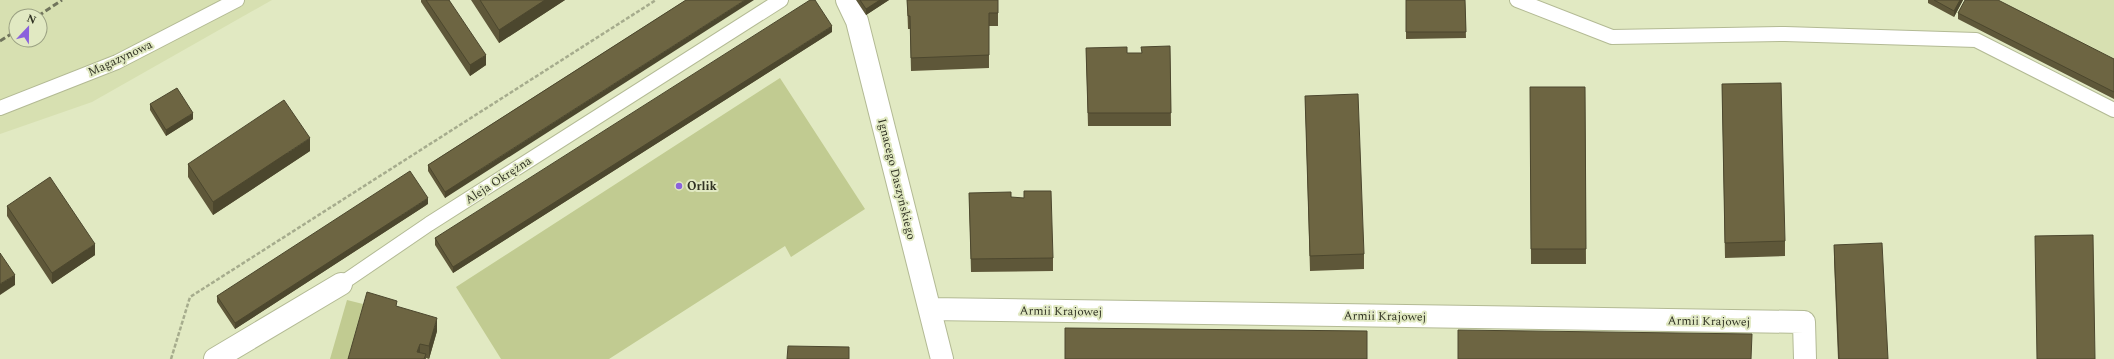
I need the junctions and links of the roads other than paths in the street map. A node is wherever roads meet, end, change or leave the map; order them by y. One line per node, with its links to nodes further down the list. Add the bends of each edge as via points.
1 (237, 0): 5 (lane, Magazynowa, via 117,62)
2 (781, 0): 7 (lane, Aleja Okrężna, via 429,224)
3 (847, 0): 8 (street, Ignacego Daszyńskiego, via 857,21)
4 (1517, 0): 6 (lane, via 1612,37 1785,34 1976,40)
5 (0, 108)
6 (2114, 110)
7 (341, 284): 9 (street, Aleja Okrężna)
8 (930, 309): 10 (street, Ignacego Daszyńskiego); 11 (street, Armii Krajowej, via 1804,322)
9 (215, 359)
10 (942, 359)
11 (1805, 359)

